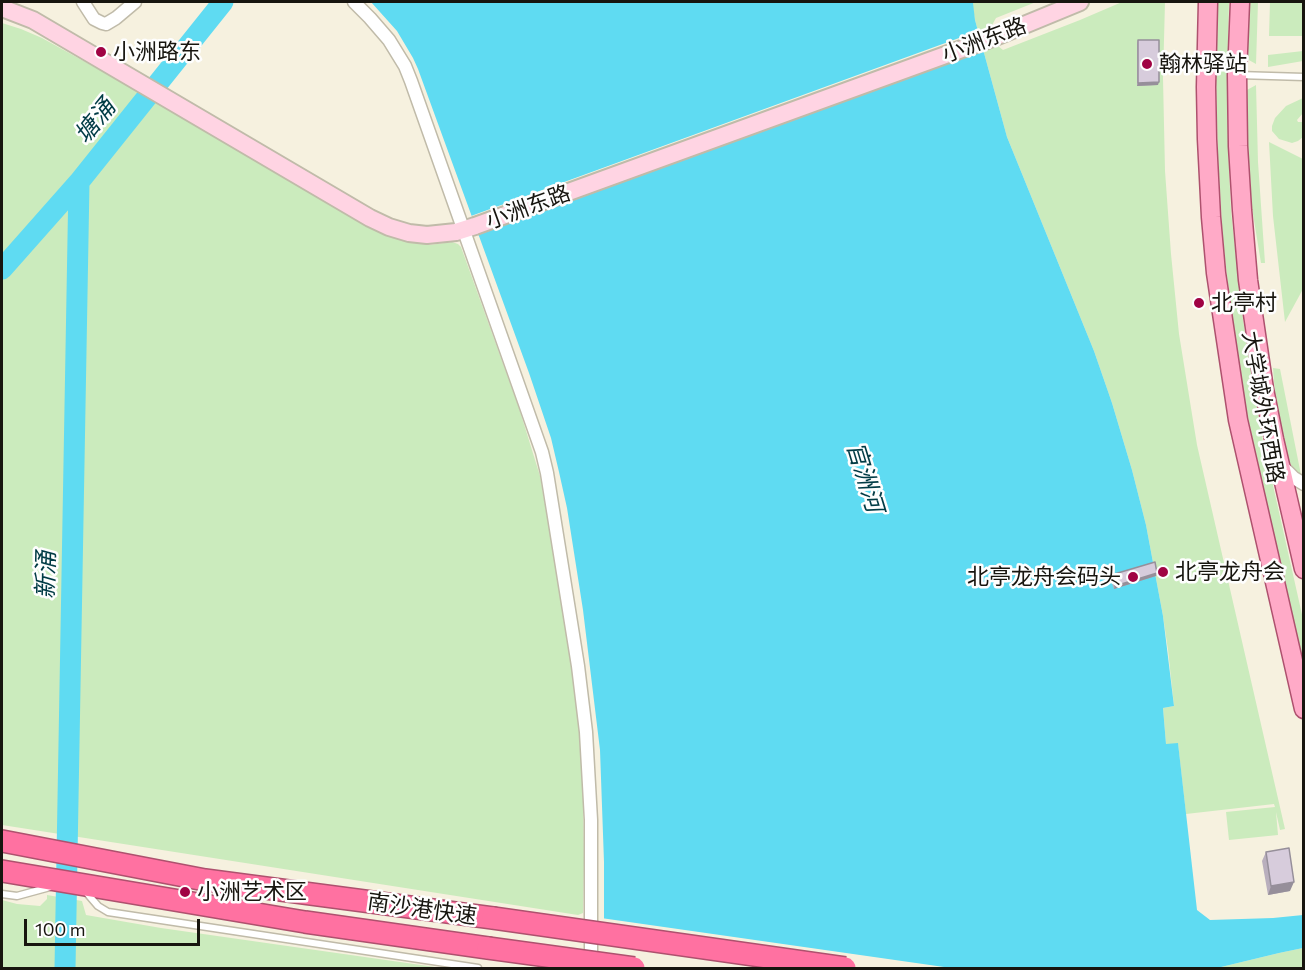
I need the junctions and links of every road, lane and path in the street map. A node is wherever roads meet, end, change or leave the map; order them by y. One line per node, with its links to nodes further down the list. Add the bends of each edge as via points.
1 (83, 2): 2 (street, via 94,19 106,24)
2 (135, 2)
3 (354, 2): 11 (street, via 389,40 405,66)
4 (1080, 2): 11 (main road, 小洲东路, bridge, via 995,37)
5 (1199, 2): 8 (main road)
6 (1240, 2): 9 (main road, 大学城外环西路)
7 (2, 8): 11 (main road, 小洲东路, via 33,20 389,227 428,235)
8 (1208, 10): 15 (main road, 大学城外环西路, via 1208,168 1220,299 1238,420)
9 (1237, 75): 10 (lane); 12 (main road, 大学城外环西路, via 1248,280)
10 (1304, 77)
11 (469, 228): 20 (street, via 547,473 586,732 591,820)
12 (1279, 460): 13 (street, via 1288,473); 14 (main road, 大学城外环西路)
13 (1304, 484)
14 (1303, 564)
15 (1304, 709)
16 (2, 841): 22 (highway, 南沙港快速, bridge, via 205,880)
17 (2, 871): 21 (highway, 南沙港快速, bridge, via 305,922)
18 (2, 894): 19 (lane, via 20,896 56,886 86,891 108,912)
19 (478, 969)
20 (591, 969)
21 (634, 969)
22 (845, 969)

